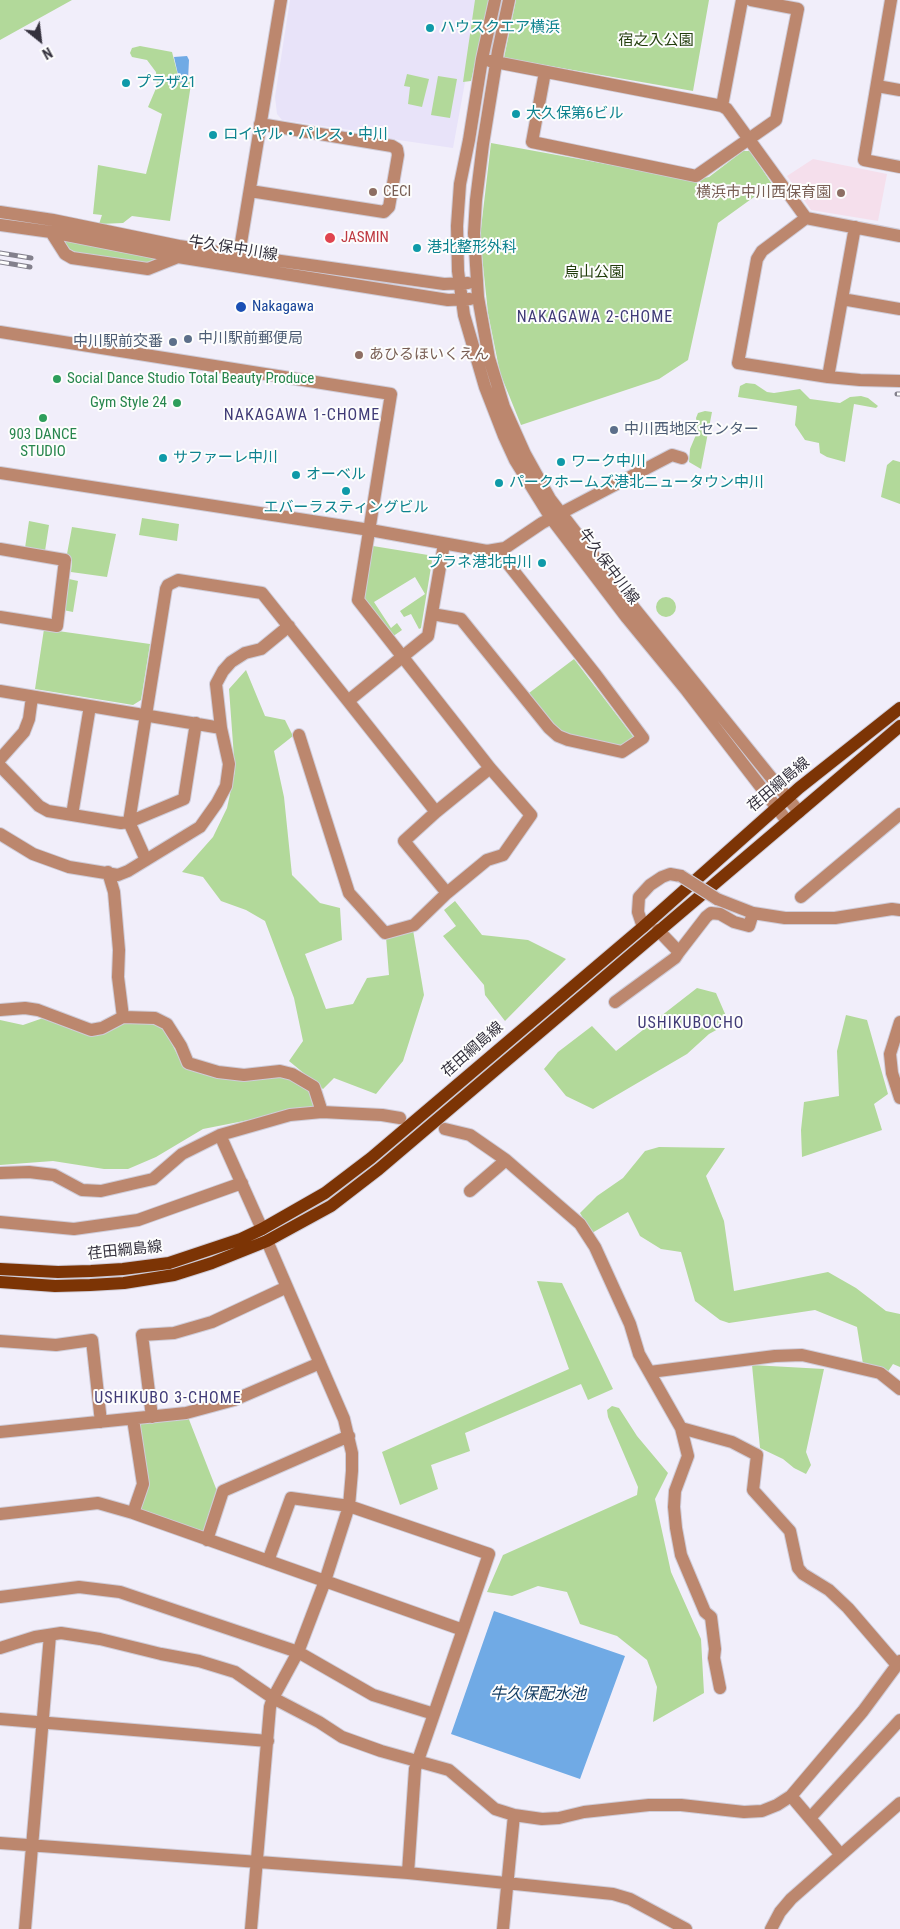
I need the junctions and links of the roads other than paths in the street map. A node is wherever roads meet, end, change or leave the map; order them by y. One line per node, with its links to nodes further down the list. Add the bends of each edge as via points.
1 (281, 0): 14 (street)
2 (495, 0): 8 (street)
3 (509, 0): 9 (street)
4 (742, 0): 13 (street)
5 (751, 0): 15 (street, via 798,9 776,120)
6 (891, 0): 7 (street)
7 (891, 14): 11 (street)
8 (482, 59): 9 (street); 27 (street, via 460,184 457,226)
9 (496, 62): 10 (street); 26 (street, via 476,200)
10 (545, 72): 13 (street); 15 (street, via 532,142 696,176)
11 (877, 86): 12 (street); 16 (street, via 864,160)
12 (900, 90)
13 (722, 106): 15 (street)
14 (260, 124): 17 (street); 17 (street, via 392,146 398,151 397,163 389,207 384,212)
15 (749, 140): 19 (street)
16 (900, 167)
17 (250, 191): 25 (street)
18 (0, 212): 25 (street, 牛久保中川線, via 99,229)
19 (806, 218): 21 (street); 33 (street, via 756,259 738,362)
20 (0, 225): 22 (street, 牛久保中川線)
21 (854, 226): 23 (street); 29 (street)
22 (51, 232): 24 (street, 牛久保中川線); 24 (street, via 65,254 72,258 148,269)
23 (900, 236)
24 (178, 257): 25 (street, 牛久保中川線)
25 (238, 260): 27 (street, 牛久保中川線); 30 (street, 牛久保中川線)
26 (476, 282): 27 (street, 牛久保中川線); 28 (street, 牛久保中川線)
27 (460, 284): 30 (street, 牛久保中川線)
28 (478, 297): 30 (street, 牛久保中川線); 37 (street, 牛久保中川線, via 489,358 504,407)
29 (842, 299): 31 (street); 33 (street)
30 (462, 300): 37 (street, 牛久保中川線, via 494,412 519,467)
31 (900, 309)
32 (0, 332): 38 (street, via 391,394)
33 (828, 377): 34 (street)
34 (900, 380)
35 (682, 458): 37 (street, via 672,455)
36 (0, 473): 38 (street)
37 (556, 516): 41 (street); 59 (street, 牛久保中川線); 60 (street, 牛久保中川線, via 627,618)
38 (370, 530): 39 (street); 45 (street, via 358,600)
39 (444, 544): 41 (street); 42 (street)
40 (0, 549): 43 (street, via 65,560 56,626)
41 (497, 550): 42 (street, via 643,738 622,752 558,736 462,619)
42 (432, 614): 45 (street, via 428,636)
43 (0, 617)
44 (289, 626): 48 (street); 51 (street, via 262,593 178,580 171,582 166,589); 54 (street, via 261,649 245,653 223,671 216,684)
45 (402, 656): 48 (street); 58 (street)
46 (0, 692): 47 (street)
47 (32, 697): 49 (street); 56 (street, via 24,732)
48 (348, 701): 61 (street)
49 (90, 706): 51 (street); 64 (street)
50 (900, 708): 59 (main road, 荏田綱島線)
51 (145, 715): 52 (street); 66 (street)
52 (196, 723): 54 (street); 66 (street, via 184,799)
53 (900, 726): 62 (main road, 荏田綱島線)
54 (221, 728): 68 (street, via 229,764 226,786 217,803 200,826)
55 (299, 735): 70 (street, via 349,892 385,934 414,924)
56 (0, 759)
57 (0, 766): 64 (street, via 40,806 48,811)
58 (490, 768): 61 (street); 70 (street, via 531,815 503,855 487,860)
59 (788, 798): 60 (main road, 荏田綱島線); 62 (street, 牛久保中川線)
60 (776, 808): 65 (street, 牛久保中川線); 74 (main road, 荏田綱島線)
61 (436, 812): 70 (street, via 404,841)
62 (799, 812): 65 (main road, 荏田綱島線)
63 (900, 814): 71 (street)
64 (72, 815): 66 (street)
65 (787, 821): 75 (main road, 荏田綱島線)
66 (129, 822): 68 (street)
67 (0, 834): 69 (street, via 33,854 69,868)
68 (146, 860): 69 (street, via 118,875)
69 (108, 872): 79 (street, via 114,892)
70 (447, 893)
71 (801, 897)
72 (900, 910): 73 (street, via 892,908 835,918)
73 (753, 913): 74 (street, bridge, via 717,899 681,876 670,874 650,885 639,897 638,912); 76 (street, via 749,926 712,913)
74 (643, 927): 92 (main road, 荏田綱島線, via 371,1158)
75 (658, 930): 76 (street); 92 (main road, 荏田綱島線, via 379,1169 331,1206)
76 (679, 952): 77 (street)
77 (615, 1002)
78 (0, 1010): 79 (street, via 38,1010 90,1030 102,1028)
79 (123, 1017): 83 (street, via 155,1018 167,1024 188,1062 218,1072 292,1074 314,1088)
80 (900, 1022): 81 (street)
81 (895, 1055): 82 (street, via 892,1073)
82 (900, 1098)
83 (322, 1112): 84 (street); 86 (street, via 290,1115)
84 (400, 1118)
85 (445, 1129): 87 (street, via 470,1135)
86 (220, 1135): 88 (street, via 182,1154 153,1179 101,1191 82,1190 54,1175); 89 (street)
87 (506, 1160): 90 (street); 98 (street, via 580,1224 595,1247 630,1324 639,1354)
88 (0, 1173)
89 (242, 1183): 91 (street, via 138,1220 74,1229); 92 (street)
90 (470, 1191)
91 (0, 1222)
92 (265, 1235): 93 (main road, 荏田綱島線, via 169,1263 123,1269 58,1272); 94 (main road, 荏田綱島線, via 212,1263 174,1275 124,1283 55,1286); 95 (street)
93 (0, 1269)
94 (0, 1282)
95 (288, 1287): 97 (street); 100 (street, via 212,1322 174,1333 142,1335)
96 (0, 1341): 102 (street, via 56,1344 92,1340)
97 (320, 1363): 100 (street, via 234,1400 186,1414); 105 (street)
98 (650, 1372): 99 (street, via 802,1355 880,1373); 103 (street)
99 (900, 1389)
100 (152, 1417): 101 (street)
101 (133, 1419): 102 (street); 107 (street, via 143,1484)
102 (100, 1422): 104 (street)
103 (681, 1428): 117 (street, via 732,1442 757,1454 753,1490 790,1531 798,1568 829,1590); 118 (street, via 688,1456 674,1491 676,1528 681,1555 705,1612 711,1617)
104 (0, 1432)
105 (349, 1436): 106 (street); 109 (street, via 223,1491)
106 (350, 1506): 110 (street, via 291,1498); 111 (street); 113 (street, via 489,1554)
107 (133, 1513): 108 (street, via 98,1503); 109 (street)
108 (0, 1514)
109 (207, 1540): 110 (street)
110 (268, 1561): 111 (street)
111 (325, 1581): 113 (street); 116 (street)
112 (0, 1597): 116 (street, via 79,1587 112,1590)
113 (463, 1630): 120 (street)
114 (50, 1635): 115 (street); 119 (street, via 61,1633 100,1639 199,1661 235,1672); 123 (street)
115 (0, 1648)
116 (298, 1652): 119 (street); 120 (street, via 373,1695)
117 (899, 1663): 126 (street)
118 (720, 1688)
119 (273, 1698): 124 (street); 125 (street, via 342,1737)
120 (434, 1714): 125 (street)
121 (0, 1719): 123 (street)
122 (900, 1720): 129 (street)
123 (43, 1722): 124 (street); 131 (street)
124 (268, 1741): 133 (street)
125 (417, 1761): 128 (street, via 449,1770 495,1809); 134 (street)
126 (791, 1796): 128 (street, via 762,1812 649,1805 559,1818); 129 (street)
127 (900, 1803): 132 (street)
128 (514, 1815): 135 (street)
129 (810, 1818): 132 (street)
130 (0, 1843): 131 (street)
131 (32, 1846): 133 (street); 136 (street)
132 (841, 1855): 140 (street, via 791,1899)
133 (257, 1862): 134 (street); 137 (street)
134 (408, 1873): 135 (street)
135 (507, 1884): 138 (street); 139 (street, via 613,1894 630,1899)
136 (25, 1929)
137 (252, 1929)
138 (503, 1929)
139 (686, 1929)
140 (771, 1929)

